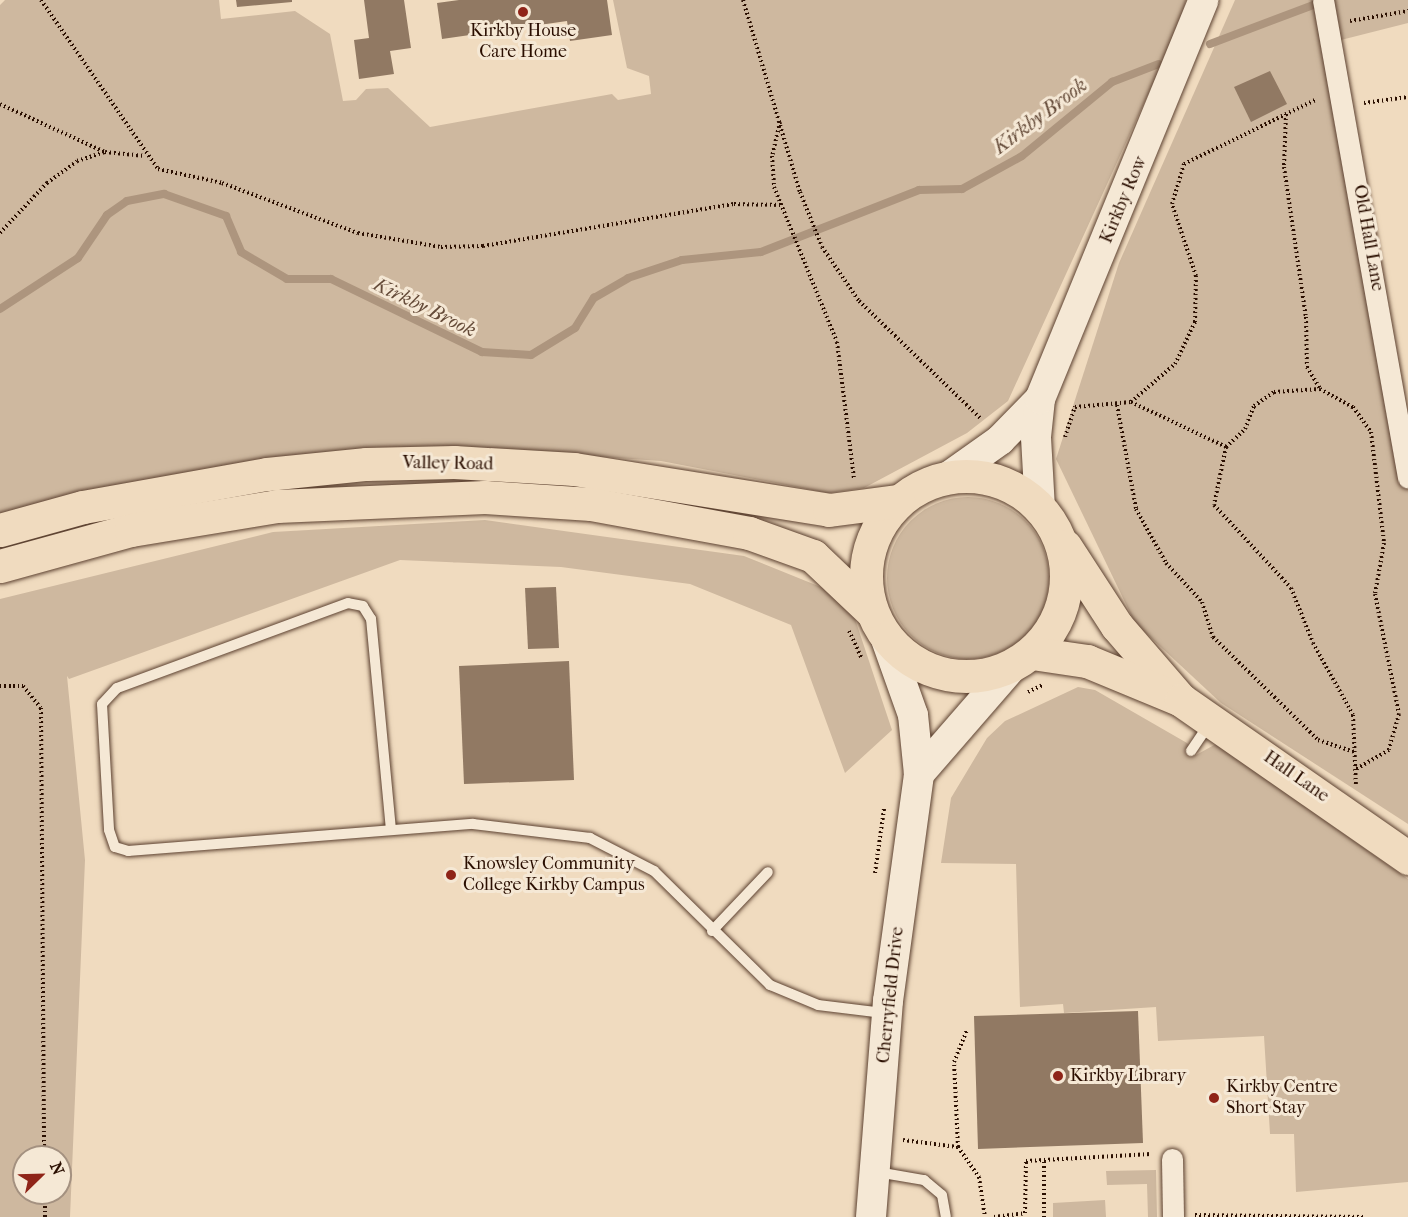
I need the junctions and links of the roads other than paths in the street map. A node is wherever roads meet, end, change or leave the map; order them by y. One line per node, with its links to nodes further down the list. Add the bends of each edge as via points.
1 (1204, 0): 3 (street, Kirkby Row)
2 (1323, 0): 5 (street, Old Hall Lane, via 1338,61)
3 (1040, 399): 4 (street, Kirkby Row, via 1000,440); 7 (street, Kirkby Row, via 1035,437)
4 (948, 477): 6 (main road); 7 (main road, Hall Lane, via 992,480 1014,488)
5 (1408, 477)
6 (898, 501): 8 (main road, Valley Road, via 829,510 574,469 454,462 366,464 267,474 83,507); 10 (main road, via 879,524 868,551)
7 (1048, 521): 12 (main road, via 1066,584 1061,610); 13 (main road, Hall Lane, via 1117,626)
8 (0, 530)
9 (0, 566): 10 (main road, Valley Road, via 131,530 277,506 485,497 591,504 749,533 813,556)
10 (857, 615): 11 (main road)
11 (874, 650): 12 (main road, via 944,675 979,677); 16 (street, Cherryfield Drive, via 913,715)
12 (1020, 672): 13 (main road, Hall Lane, via 1087,661); 16 (street, Cherryfield Drive, via 947,735)
13 (1181, 700): 14 (main road, Hall Lane)
14 (1212, 720): 15 (lane); 18 (main road, Hall Lane)
15 (1191, 751)
16 (919, 774): 21 (street, Cherryfield Drive)
17 (391, 830): 17 (lane, via 128,851 115,847 109,830 102,704 109,693 137,681 348,603 363,606 370,619); 20 (lane, via 473,824 590,838 654,871)
18 (1408, 858)
19 (768, 872): 20 (lane)
20 (712, 931): 21 (lane, via 742,964 796,999)
21 (887, 1013): 23 (street, Cherryfield Drive)
22 (1166, 1156): 24 (street)
23 (874, 1172): 25 (street, Cherryfield Drive); 26 (lane, via 924,1180 942,1195)
24 (1173, 1216)
25 (871, 1217)
26 (946, 1217)

